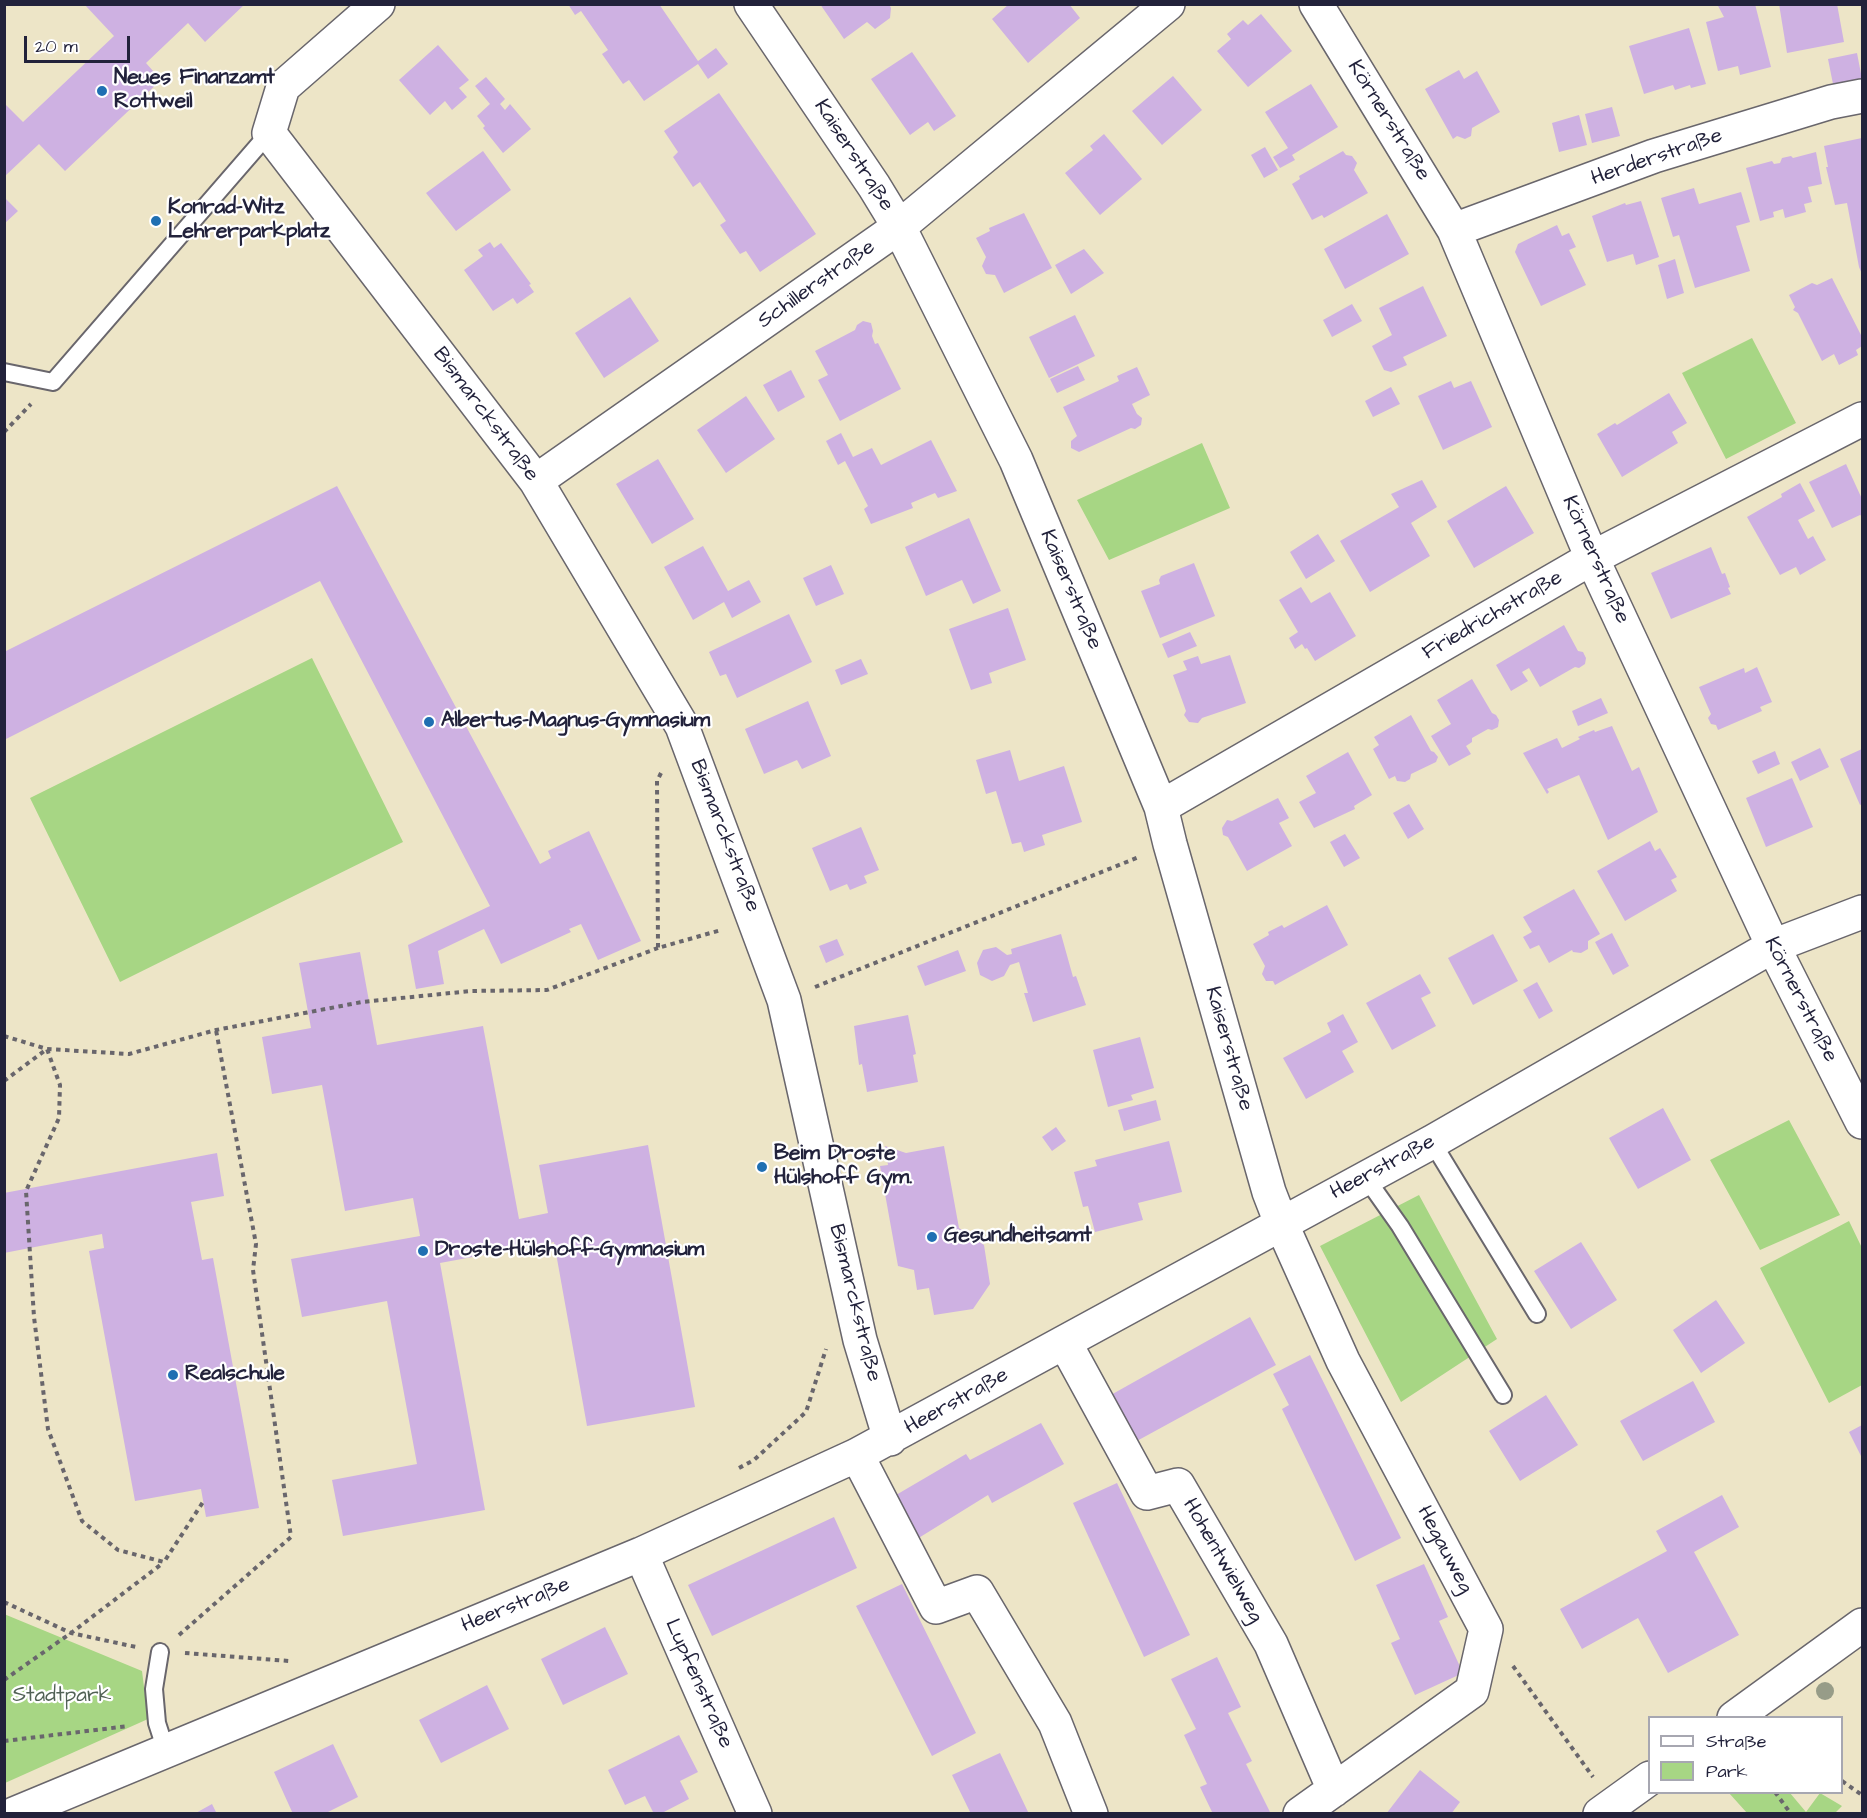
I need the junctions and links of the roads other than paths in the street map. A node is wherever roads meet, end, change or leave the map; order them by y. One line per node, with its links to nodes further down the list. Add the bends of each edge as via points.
1 (378, 4): 6 (street, via 283,87)
2 (751, 4): 7 (street, Kaiserstraße)
3 (1168, 4): 7 (street, Schillerstraße)
4 (1316, 4): 8 (street, Körnerstraße)
5 (1863, 96): 8 (street, Herderstraße, via 1831,102 1654,156)
6 (269, 133): 9 (lane, via 53,382); 11 (street, Bismarckstraße)
7 (899, 227): 11 (street, Schillerstraße); 13 (street, Kaiserstraße, via 1016,460)
8 (1454, 230): 12 (street, Körnerstraße)
9 (4, 372)
10 (1863, 419): 12 (street, Friedrichstraße)
11 (536, 481): 23 (street, Bismarckstraße, via 682,726 756,920 784,1000 860,1340)
12 (1592, 558): 13 (street, Friedrichstraße); 15 (street, Körnerstraße)
13 (1161, 807): 19 (street, Kaiserstraße)
14 (1863, 912): 15 (street, Heerstraße)
15 (1773, 946): 16 (street, Körnerstraße); 17 (street, Heerstraße)
16 (1863, 1122)
17 (1432, 1142): 18 (street, Heerstraße); 20 (lane)
18 (1366, 1178): 19 (street, Heerstraße); 22 (lane, via 1400,1226)
19 (1281, 1223): 21 (street, Heerstraße); 31 (street, Hegauweg, via 1343,1361 1486,1629 1473,1690)
20 (1537, 1314)
21 (1065, 1343): 23 (street, Heerstraße); 31 (street, Hohentwielweg, via 1147,1493 1178,1485 1271,1644)
22 (1503, 1395)
23 (890, 1439): 24 (street, Heerstraße)
24 (857, 1455): 25 (street, Heerstraße); 35 (street, via 936,1607 977,1592 1055,1723)
25 (641, 1554): 29 (street, Heerstraße); 34 (street, Lupfenstraße)
26 (1863, 1625): 28 (street)
27 (160, 1652): 29 (lane, via 154,1689)
28 (1737, 1716)
29 (161, 1737): 33 (street, Heerstraße)
30 (1648, 1779): 32 (street)
31 (1334, 1790): 36 (street)
32 (1606, 1809)
33 (14, 1814)
34 (755, 1814)
35 (1090, 1814)
36 (1300, 1814)

